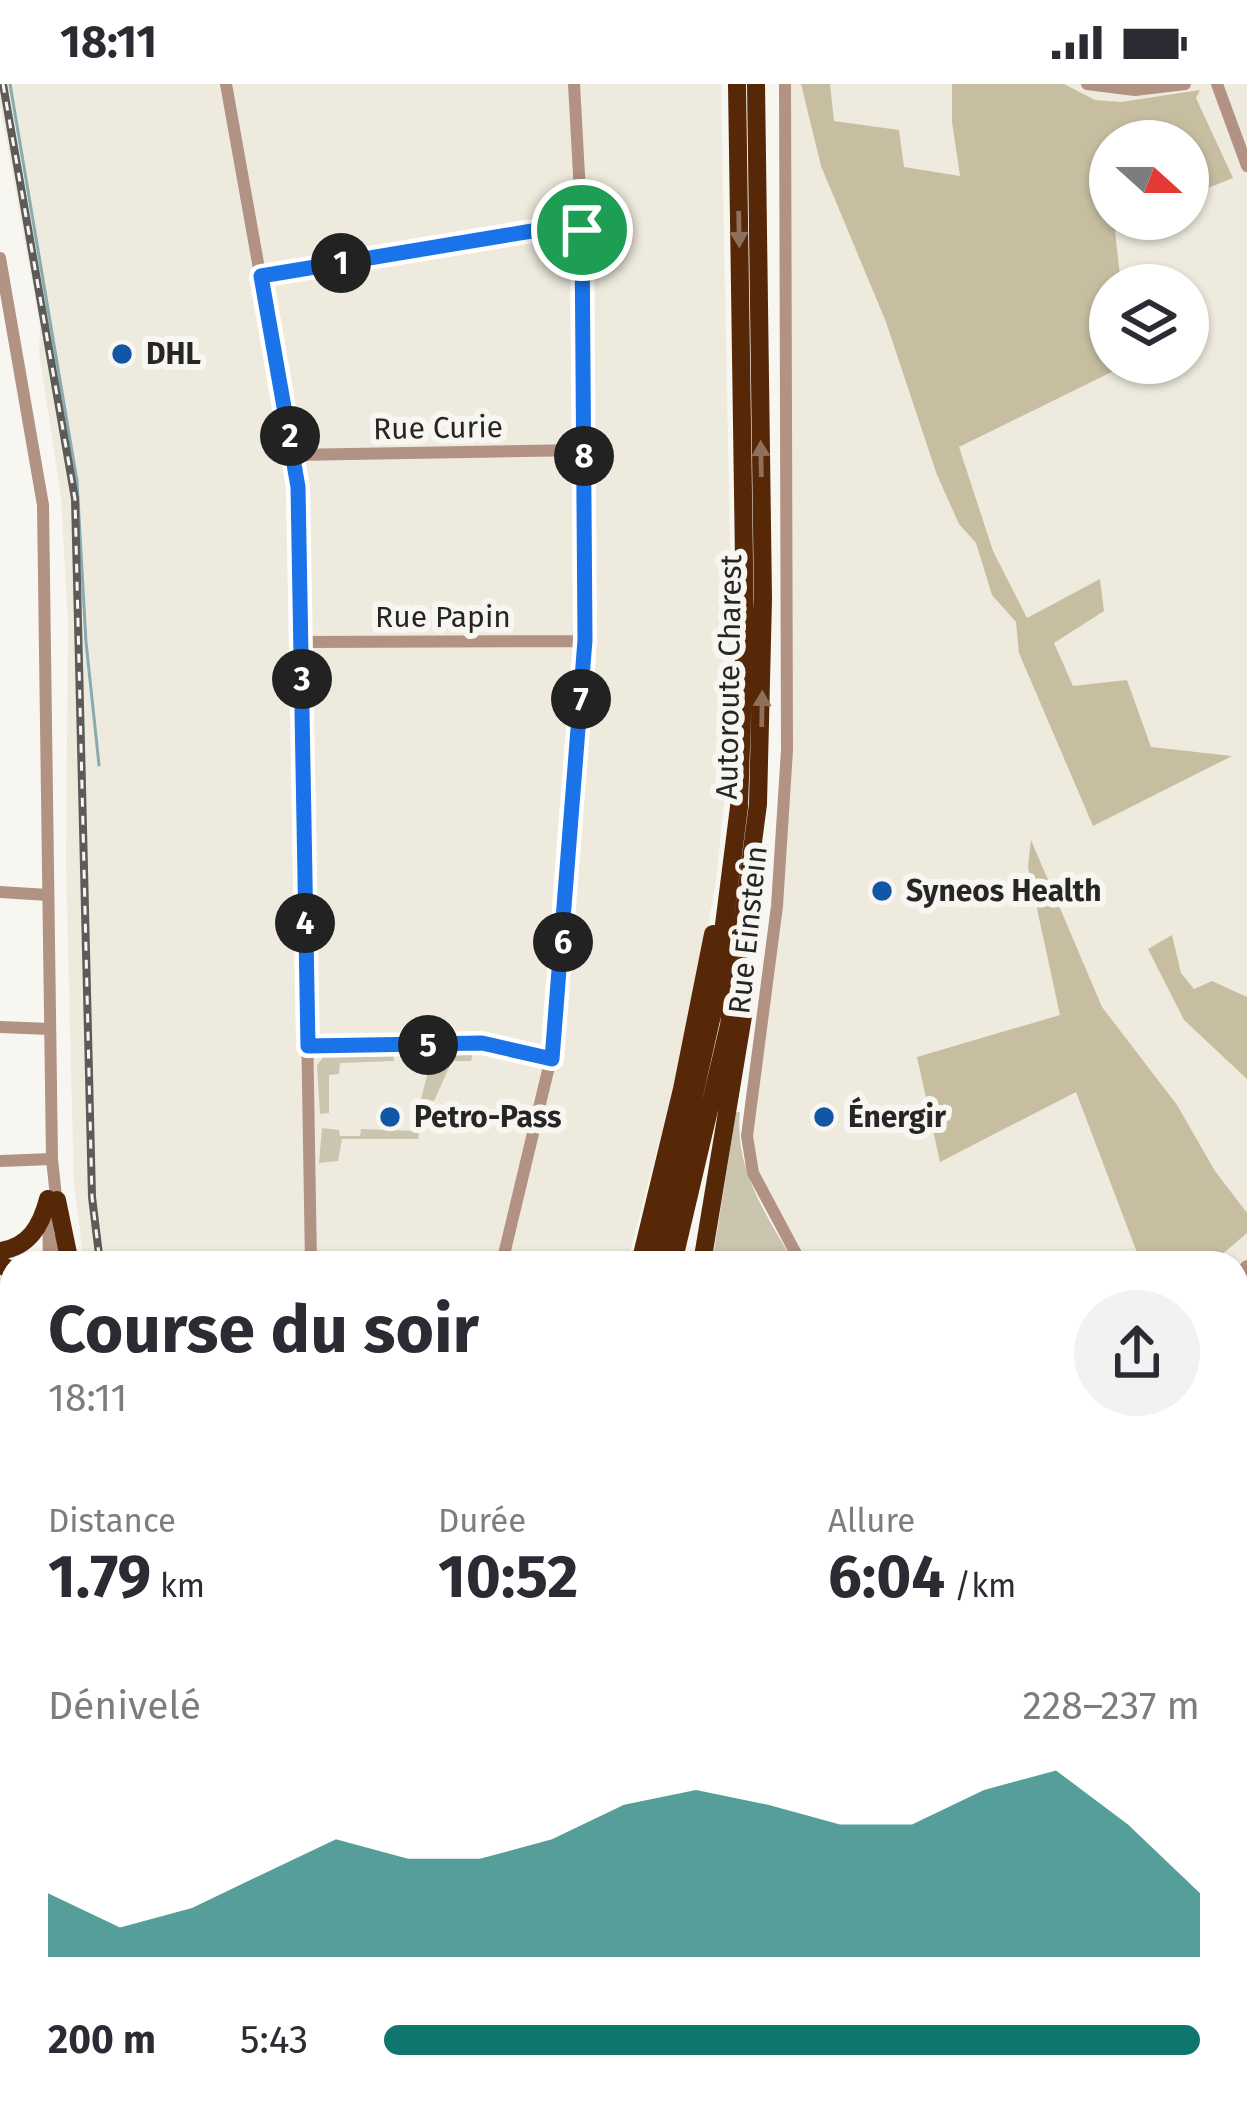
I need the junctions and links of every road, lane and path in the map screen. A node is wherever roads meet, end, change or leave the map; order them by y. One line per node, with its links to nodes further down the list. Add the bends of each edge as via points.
1 (226, 84): 12 (street)
2 (574, 84): 10 (street)
3 (736, 84): 17 (highway, Autoroute Charest, one-way to 17)
4 (756, 84): 18 (highway, Autoroute Charest, one-way to 4, via 763,657)
5 (785, 84): 38 (street, Rue Einstein, via 788,750 747,1136 753,1173)
6 (1087, 84): 7 (street)
7 (1185, 84)
8 (1217, 84): 9 (street)
9 (1247, 166)
10 (582, 230): 12 (street, via 538,230); 13 (street)
11 (0, 258): 20 (street, via 43,505)
12 (261, 276): 14 (street)
13 (584, 450): 14 (street, Rue Curie); 15 (street)
14 (293, 455): 16 (street)
15 (585, 640): 16 (street, Rue Papin); 24 (street)
16 (301, 642): 23 (street)
17 (743, 740): 34 (highway, via 703,991); 35 (highway, Autoroute Charest, via 717,989)
18 (756, 826): 36 (highway, Autoroute Charest, via 717,1090); 37 (highway, via 750,964)
19 (0, 892): 20 (street)
20 (48, 895): 22 (street)
21 (0, 1027): 22 (street)
22 (49, 1029): 26 (street)
23 (308, 1046): 24 (street, via 482,1043); 32 (street)
24 (552, 1059): 33 (street)
25 (0, 1161): 26 (street)
26 (52, 1166): 27 (street)
27 (52, 1199): 28 (highway, via 29,1239); 29 (street); 30 (street); 31 (highway)
28 (0, 1251)
29 (50, 1251)
30 (58, 1251)
31 (67, 1251)
32 (311, 1251)
33 (505, 1251)
34 (640, 1251)
35 (659, 1251)
36 (680, 1251)
37 (704, 1251)
38 (795, 1251)

